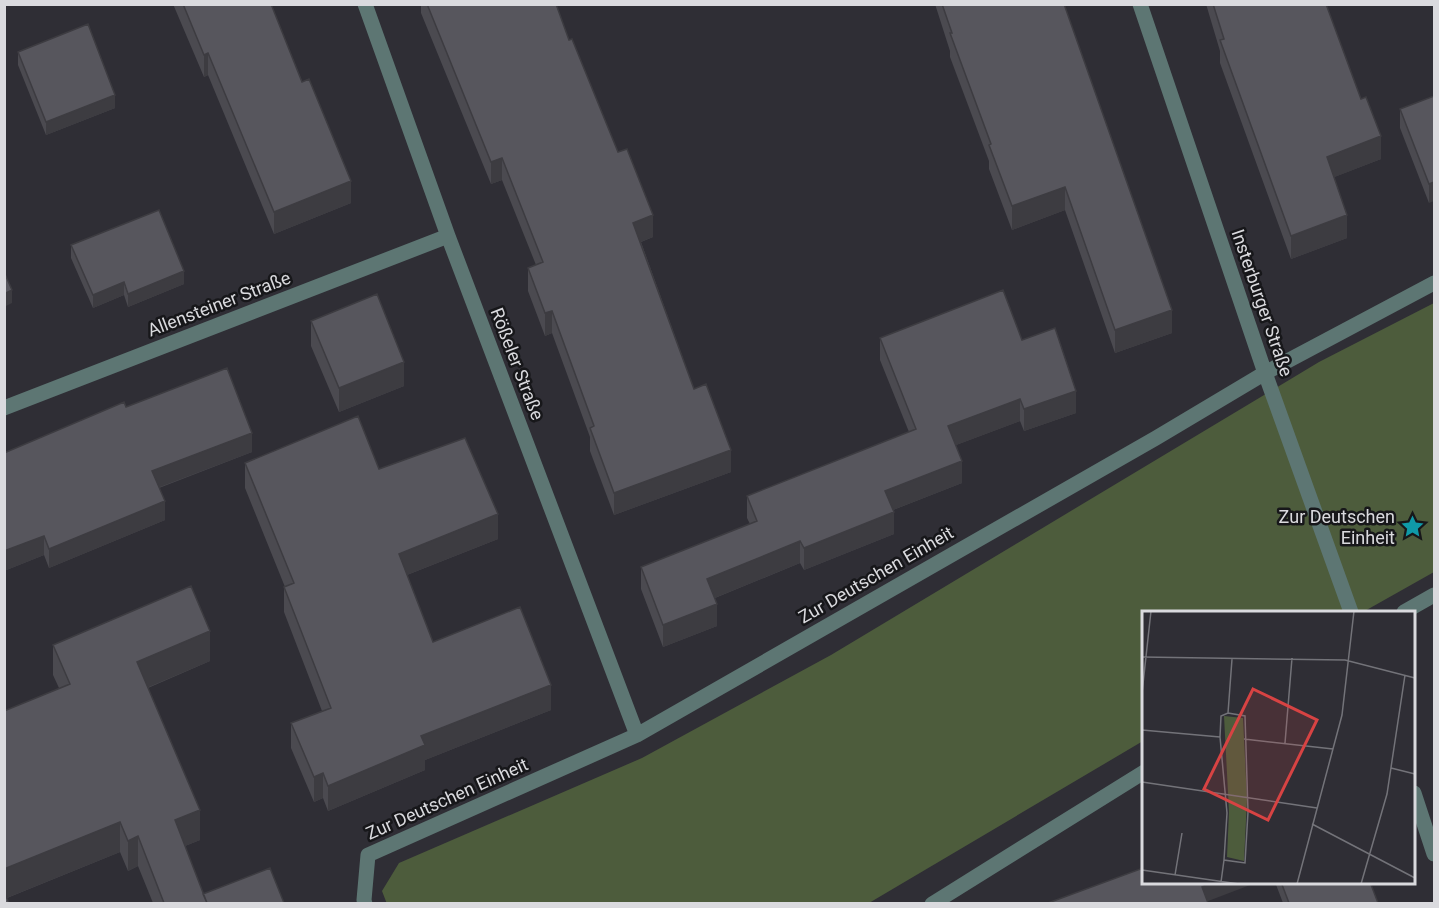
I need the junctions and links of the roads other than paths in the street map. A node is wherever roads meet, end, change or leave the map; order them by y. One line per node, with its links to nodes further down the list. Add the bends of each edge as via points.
1 (365, 4): 3 (street, Rößeler Straße)
2 (1140, 4): 5 (street, Insterburger Straße)
3 (448, 236): 6 (street, Allensteiner Straße); 10 (street, Rößeler Straße)
4 (1434, 283): 5 (street, Zur Deutschen Einheit)
5 (1264, 373): 8 (street, Insterburger Straße); 10 (street, Zur Deutschen Einheit)
6 (4, 408)
7 (1434, 595): 9 (street)
8 (1351, 611)
9 (1406, 611)
10 (637, 735): 14 (street, Zur Deutschen Einheit, via 368,855)
11 (1142, 773): 15 (street)
12 (1415, 799): 13 (street)
13 (1434, 854)
14 (365, 903)
15 (932, 903)

